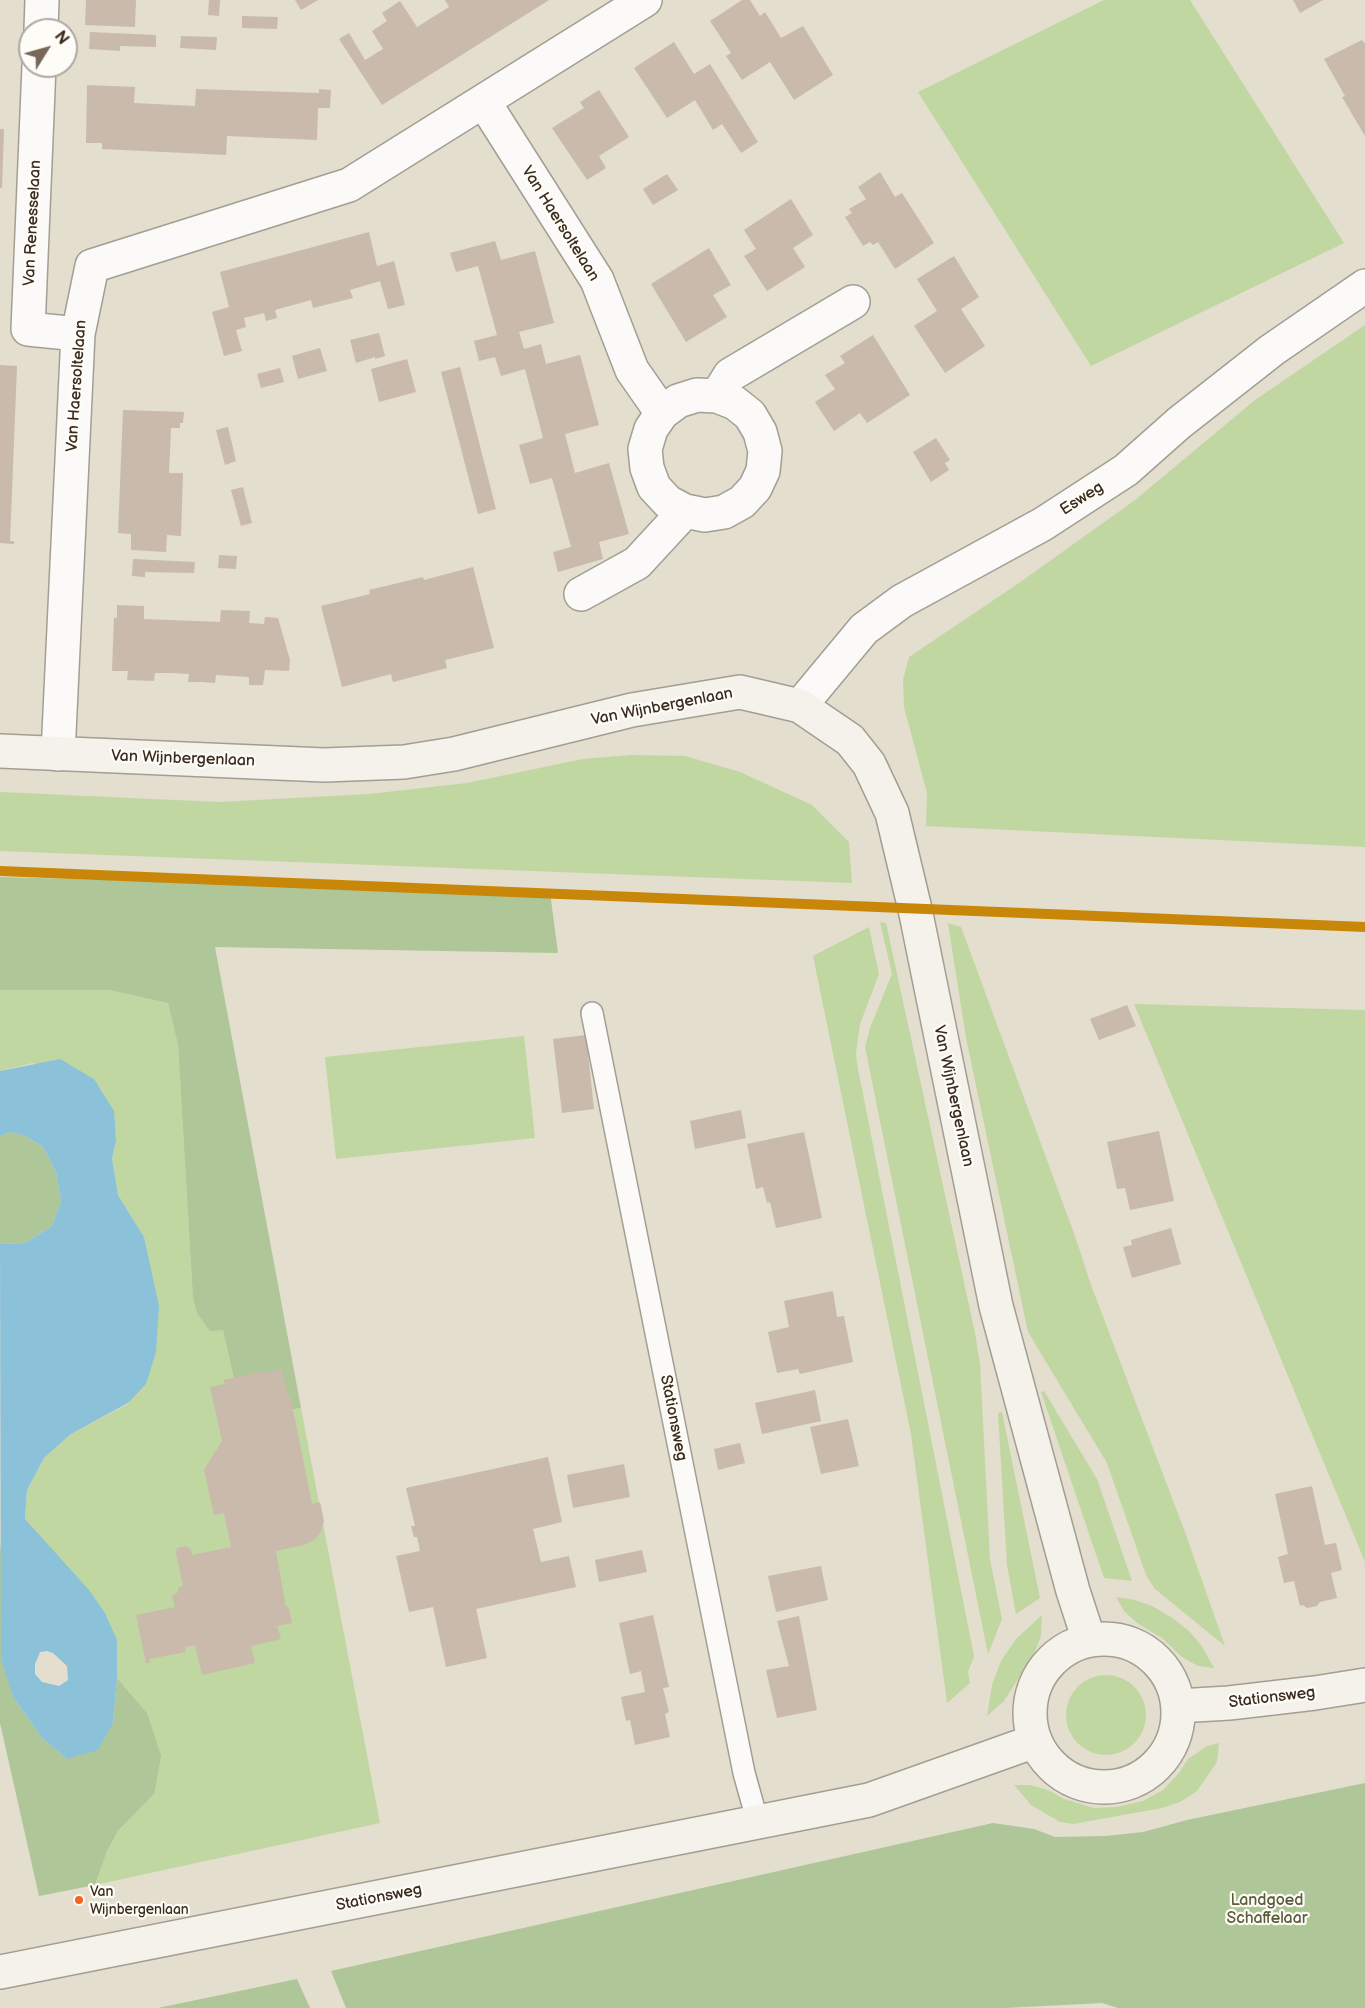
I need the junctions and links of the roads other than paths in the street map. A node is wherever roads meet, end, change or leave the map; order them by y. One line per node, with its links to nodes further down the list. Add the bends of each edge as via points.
1 (42, 0): 3 (street)
2 (645, 0): 5 (street, Van Haersoltelaan)
3 (41, 18)
4 (38, 78): 8 (street, Van Renesselaan, via 28,328)
5 (484, 102): 8 (street, Van Haersoltelaan, via 349,185 92,266); 10 (street, Van Haersoltelaan, via 597,280 632,370)
6 (1365, 286): 13 (street, Esweg, via 1272,350 1126,470 1043,524 902,601 864,629)
7 (853, 302): 9 (street, via 730,375)
8 (78, 334): 15 (street, Van Haersoltelaan)
9 (717, 396): 10 (street, via 697,395 678,401); 11 (street, via 750,415 765,451 763,471 742,502 724,512 705,515)
10 (662, 413): 11 (street, via 651,429 645,449 647,468 654,487 668,502)
11 (685, 511): 12 (street, via 637,563)
12 (581, 594)
13 (800, 706): 15 (street, Van Wijnbergenlaan, via 740,692 632,710 454,754 384,763 324,765); 17 (street, Van Wijnbergenlaan, via 850,740 868,764 892,813 996,1306)
14 (0, 751): 15 (street, Van Wijnbergenlaan)
15 (58, 754)
16 (592, 1013): 21 (lane, Stationsweg, via 744,1773)
17 (1089, 1640): 19 (street, via 1110,1639 1148,1653 1163,1668); 20 (street, via 1051,1661 1038,1678 1031,1699)
18 (1365, 1685): 19 (street, Stationsweg, via 1251,1701)
19 (1178, 1706): 20 (street, via 1176,1730 1168,1751 1153,1769 1133,1782 1110,1787 1087,1785 1066,1776 1047,1761)
20 (1035, 1741): 21 (street, Stationsweg, via 869,1800)
21 (758, 1822): 22 (street, Stationsweg)
22 (0, 1972)

